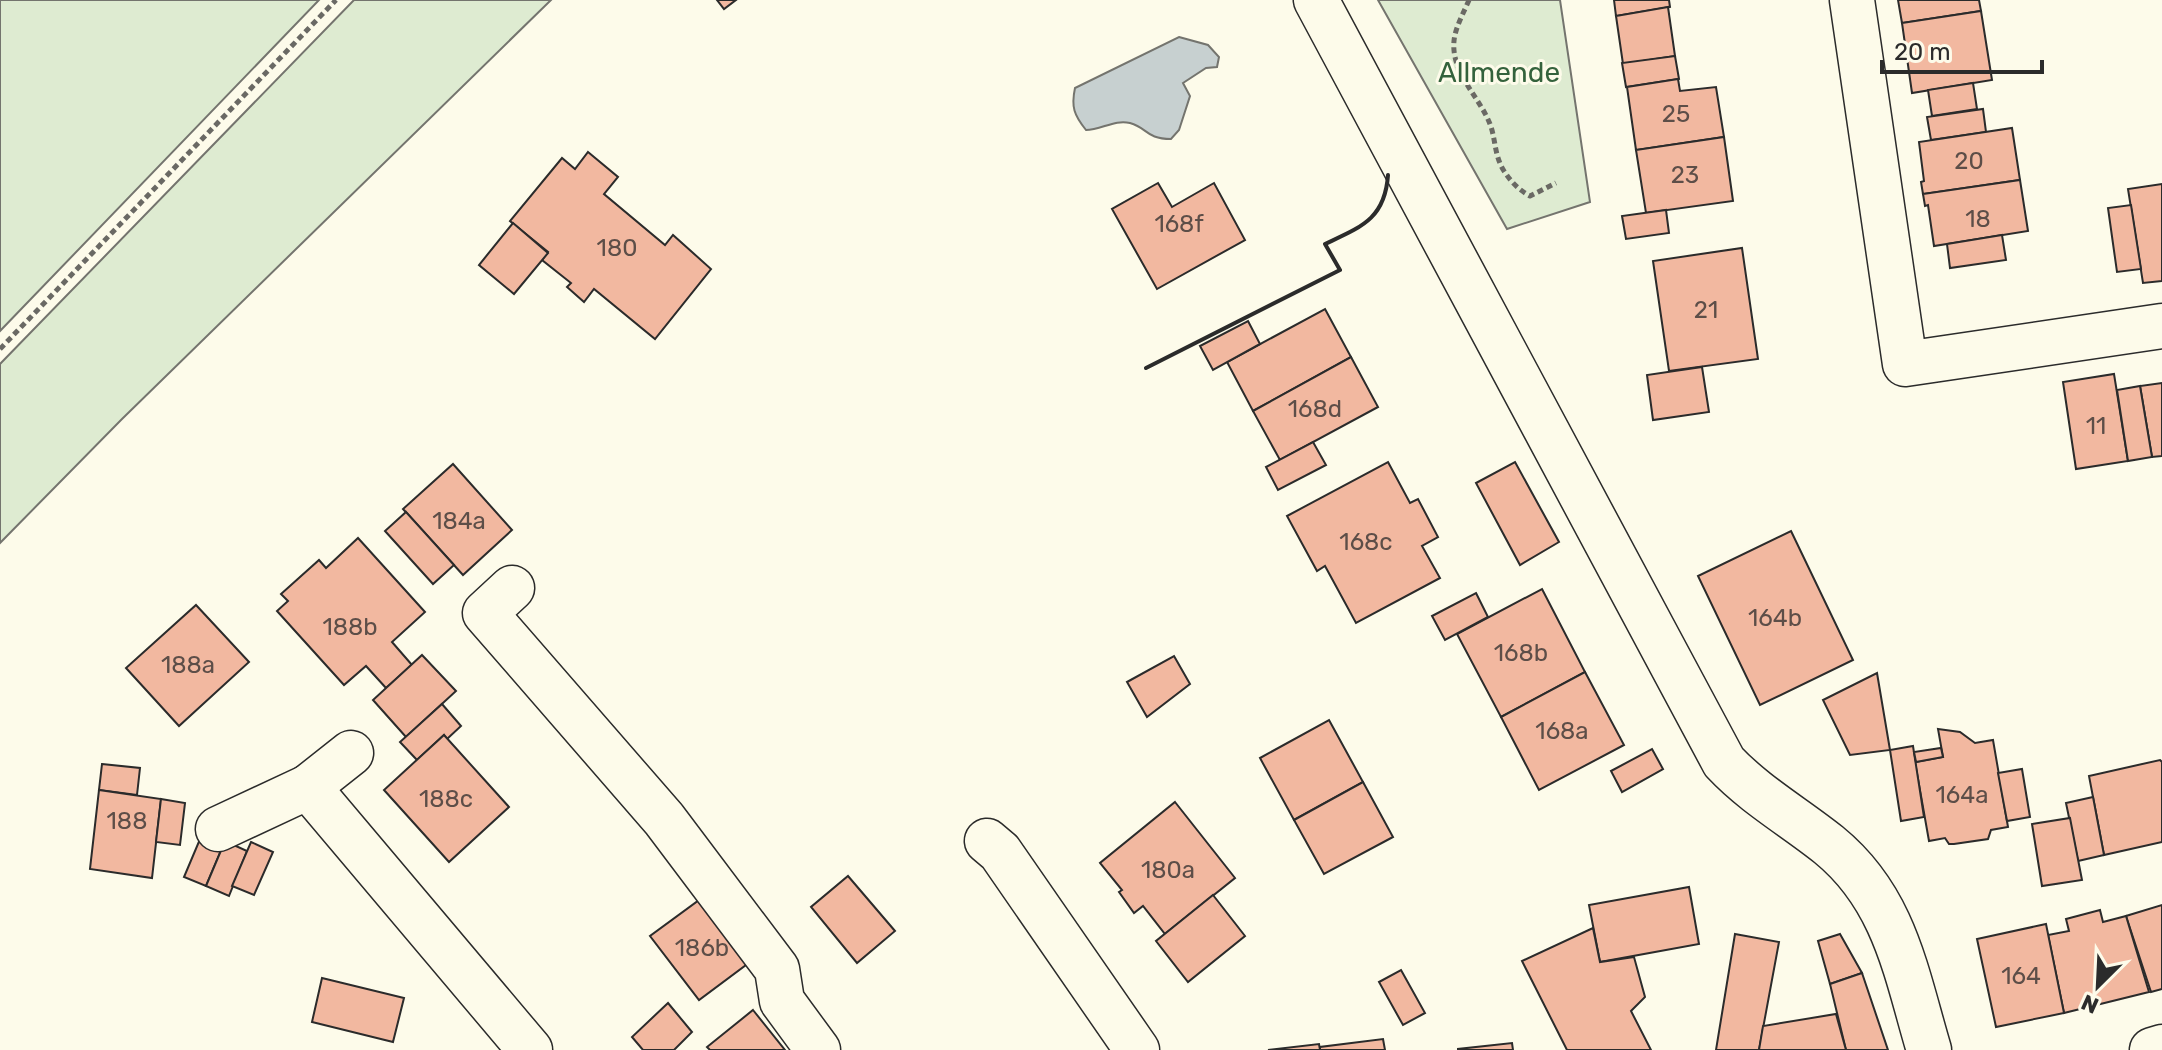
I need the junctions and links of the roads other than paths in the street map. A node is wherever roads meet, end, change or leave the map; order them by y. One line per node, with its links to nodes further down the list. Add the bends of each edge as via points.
1 (1316, 0): 13 (street, via 1724,762 1744,784 1831,847 1871,888 1895,934)
2 (1852, 0): 3 (street, via 1905,364)
3 (2162, 326)
4 (512, 588): 11 (street, via 485,613 664,819 777,969 782,1001)
5 (351, 753): 6 (street)
6 (308, 787): 7 (street); 10 (street)
7 (218, 829)
8 (987, 841): 12 (street, via 1000,852)
9 (2162, 1047): 14 (street)
10 (530, 1050)
11 (818, 1050)
12 (1137, 1050)
13 (1929, 1050)
14 (2152, 1050)

